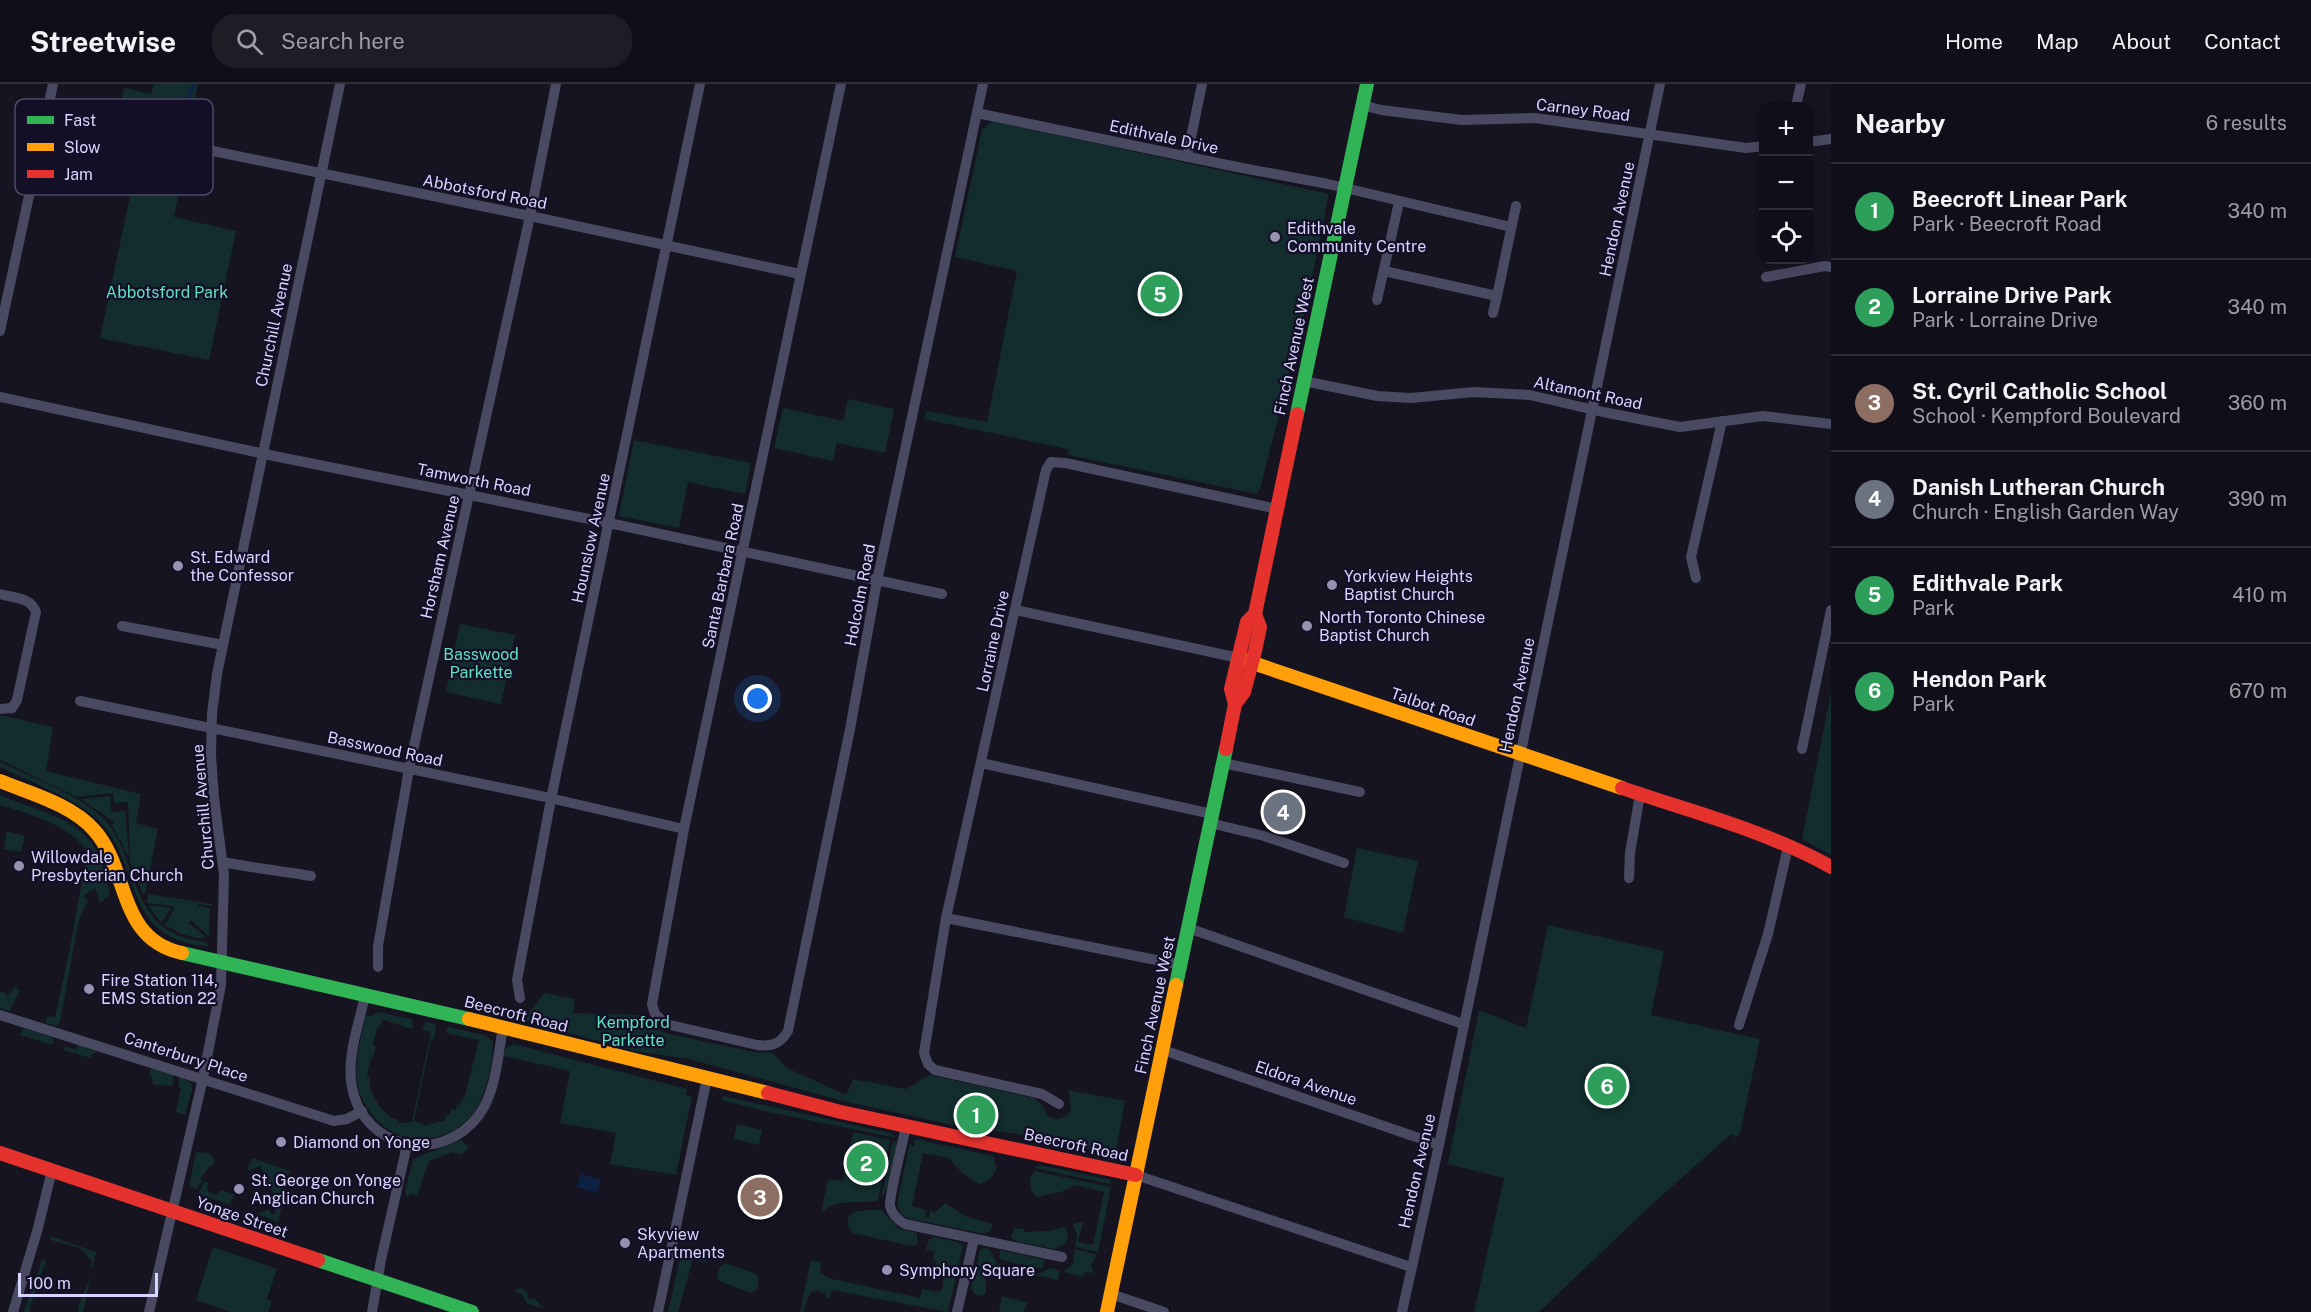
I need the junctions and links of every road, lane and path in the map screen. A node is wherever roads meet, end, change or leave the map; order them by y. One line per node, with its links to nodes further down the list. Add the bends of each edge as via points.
1 (53, 84): 11 (street)
2 (340, 84): 21 (street, Churchill Avenue)
3 (556, 84): 26 (street, Horsham Avenue)
4 (700, 84): 28 (street, Hounslow Avenue)
5 (841, 84): 31 (street, Santa Barbara Road)
6 (983, 84): 14 (street, Holcolm Road)
7 (1202, 84): 20 (street)
8 (1367, 84): 13 (street, Finch Avenue West)
9 (1660, 84): 15 (street, Hendon Avenue)
10 (1801, 84): 12 (street)
11 (50, 99)
12 (1797, 102)
13 (1362, 105): 15 (street, Carney Road, via 1462,120 1534,118); 22 (street, Finch Avenue West)
14 (977, 112): 20 (street, Edithvale Drive); 48 (street, Holcolm Road)
15 (1649, 134): 18 (street, Carney Road); 39 (street, Hendon Avenue)
16 (1831, 139): 17 (street)
17 (1813, 141)
18 (1759, 147)
19 (213, 151): 21 (street, Abbotsford Road)
20 (1187, 157): 22 (street, Edithvale Drive)
21 (321, 174): 26 (street, Abbotsford Road); 42 (street, Churchill Avenue)
22 (1344, 189): 24 (street, Edithvale Drive); 37 (street, Finch Avenue West)
23 (29, 195): 36 (street)
24 (1400, 202): 27 (street, Edithvale Drive); 30 (street)
25 (1516, 206): 27 (street)
26 (530, 216): 28 (street, Abbotsford Road); 43 (street, Horsham Avenue)
27 (1511, 227): 33 (street)
28 (666, 245): 31 (street, Abbotsford Road); 45 (street, Hounslow Avenue)
29 (1831, 267): 32 (street)
30 (1384, 271): 33 (street); 34 (street)
31 (800, 274): 46 (street, Santa Barbara Road)
32 (1766, 277)
33 (1497, 296): 35 (street)
34 (1377, 300)
35 (1493, 313)
36 (0, 331)
37 (1304, 381): 39 (street, Altamont Road, via 1377,396 1411,398 1473,392 1530,395); 44 (street, Finch Avenue West)
38 (0, 397): 42 (street, Tamworth Road)
39 (1593, 410): 40 (street, Altamont Road, via 1680,427); 60 (street, Hendon Avenue)
40 (1722, 421): 41 (street, Altamont Road, via 1763,416); 47 (street, via 1691,557)
41 (1831, 424)
42 (263, 453): 43 (street, Tamworth Road); 54 (street, Churchill Avenue)
43 (470, 494): 45 (street, Tamworth Road); 63 (street, Horsham Avenue)
44 (1277, 509): 51 (street, Lorraine Drive, via 1051,462); 55 (street, Finch Avenue West, via 1255,614 1247,622)
45 (609, 522): 46 (street, Tamworth Road); 67 (street, Hounslow Avenue)
46 (744, 552): 48 (street, Tamworth Road); 69 (street, Santa Barbara Road)
47 (1696, 578)
48 (877, 581): 50 (street, Tamworth Road); 87 (street, Holcolm Road, via 788,1031 782,1041 770,1046)
49 (0, 594): 57 (street, via 26,600 36,612 17,700 12,708)
50 (942, 594)
51 (1015, 610): 55 (street, Talbot Road); 61 (street, Lorraine Drive)
52 (1831, 610): 59 (street)
53 (122, 626): 54 (street)
54 (223, 645): 58 (street, Churchill Avenue)
55 (1245, 660): 60 (street, Talbot Road); 62 (street, Finch Avenue West, via 1231,689 1235,704)
56 (80, 701): 58 (street, Basswood Road)
57 (0, 709)
58 (212, 729): 63 (street, Basswood Road); 71 (street, Churchill Avenue, via 213,783)
59 (1802, 749)
60 (1520, 755): 66 (street, Talbot Road); 84 (street, Hendon Avenue)
61 (981, 763): 68 (street); 76 (street, Lorraine Drive)
62 (1223, 763): 65 (street); 68 (street, Finch Avenue West)
63 (409, 769): 67 (street, Basswood Road); 80 (street, Horsham Avenue, via 378,946)
64 (0, 781): 78 (street, Beecroft Road, via 72,813 94,829 110,856 130,915 150,938 171,951)
65 (1360, 792)
66 (1640, 795): 70 (street, Talbot Road); 75 (street)
67 (551, 799): 69 (street, Basswood Road); 82 (street, Hounslow Avenue, via 517,980)
68 (1211, 819): 72 (street); 77 (street, Finch Avenue West)
69 (684, 829): 87 (street, Santa Barbara Road, via 652,1004 654,1014 666,1024)
70 (1788, 847): 73 (street, Talbot Road); 85 (street, via 1768,934)
71 (223, 862): 74 (street); 78 (street, Churchill Avenue)
72 (1344, 864)
73 (1831, 867)
74 (311, 876)
75 (1629, 878)
76 (946, 918): 79 (street); 91 (street, Lorraine Drive, via 924,1053 928,1064 935,1070 1042,1094)
77 (1188, 928): 79 (street, Finch Avenue West); 84 (street)
78 (222, 963): 81 (street, Beecroft Road); 89 (street, Churchill Avenue)
79 (1181, 965): 88 (street, Finch Avenue West)
80 (378, 967)
81 (365, 996): 86 (street, Beecroft Road); 92 (street, via 350,1074)
82 (520, 998)
83 (0, 1015): 89 (street, Canterbury Place)
84 (1463, 1024): 95 (street, Hendon Avenue)
85 (1739, 1025)
86 (503, 1027): 90 (street, Beecroft Road); 94 (street, via 490,1092 476,1119 443,1141)
87 (712, 1035)
88 (1163, 1050): 95 (street, Eldora Avenue); 98 (street, Finch Avenue West)
89 (203, 1078): 92 (street, Canterbury Place, via 334,1120 347,1119); 99 (street, Churchill Avenue)
90 (707, 1078): 93 (street, Beecroft Road); 109 (street)
91 (1059, 1104)
92 (362, 1111): 94 (street, via 385,1135)
93 (906, 1126): 98 (street, Beecroft Road); 100 (street, via 890,1202 894,1216 905,1224)
94 (407, 1145): 103 (street)
95 (1439, 1145): 102 (street, Hendon Avenue)
96 (0, 1153): 97 (street, Yonge Street)
97 (51, 1170): 99 (street, Yonge Street); 105 (street)
98 (1136, 1174): 102 (street); 104 (street, Finch Avenue West)
99 (172, 1211): 103 (street, Yonge Street); 106 (street, Churchill Avenue)
100 (975, 1239): 101 (street); 110 (street)
101 (1062, 1257)
102 (1411, 1267): 113 (street, Hendon Avenue)
103 (378, 1280): 107 (street); 108 (street, Yonge Street)
104 (1111, 1294): 111 (street, Finch Avenue West); 112 (street)
105 (13, 1312)
106 (149, 1312)
107 (372, 1312)
108 (472, 1312)
109 (658, 1312)
110 (957, 1312)
111 (1107, 1312)
112 (1164, 1312)
113 (1402, 1312)

